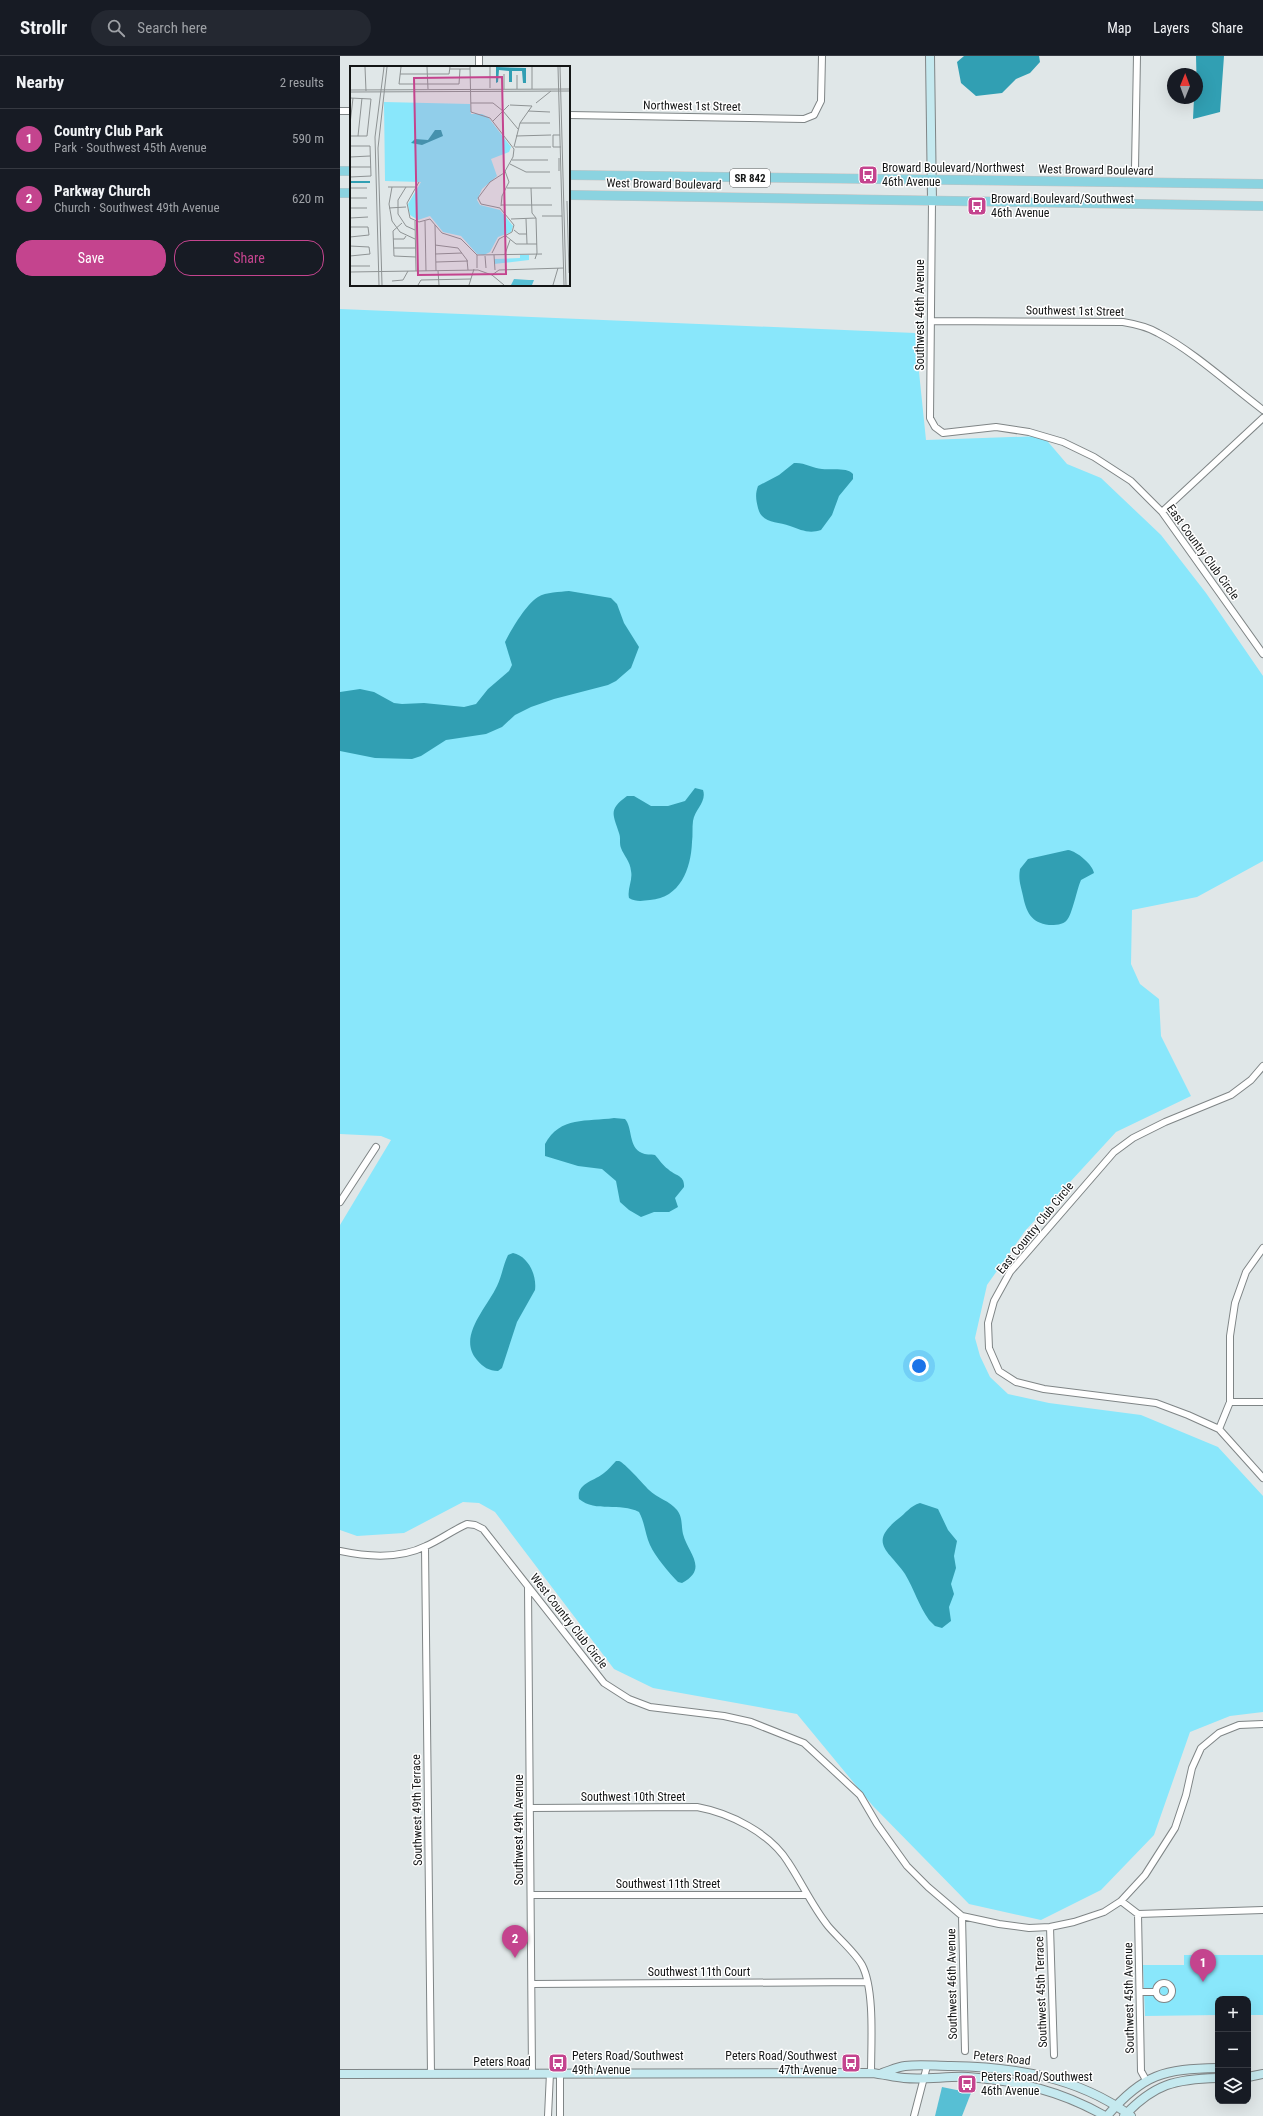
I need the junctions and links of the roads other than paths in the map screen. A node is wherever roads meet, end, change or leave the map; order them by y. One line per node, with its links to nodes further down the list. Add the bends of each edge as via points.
1 (822, 56): 4 (street, Northwest 1st Street, via 821,101 814,114 804,119)
2 (930, 56): 7 (main road)
3 (1137, 56): 5 (street)
4 (570, 115)
5 (1135, 168)
6 (570, 175): 7 (main road, West Broward Boulevard / SR 842)
7 (932, 181): 8 (main road, West Broward Boulevard / SR 842); 11 (main road)
8 (1263, 184)
9 (570, 195): 11 (main road, West Broward Boulevard / SR 842)
10 (1263, 200): 12 (main road)
11 (932, 201): 12 (main road, West Broward Boulevard / SR 842); 14 (street, Southwest 46th Avenue)
12 (1252, 206): 13 (main road, West Broward Boulevard / SR 842)
13 (1263, 206)
14 (931, 321): 15 (street, Southwest 1st Street, via 1123,322 1140,325 1158,332 1178,345); 17 (street, Southwest 46th Avenue, via 930,418)
15 (1263, 410)
16 (1263, 418): 18 (street)
17 (935, 427): 18 (street, East Country Club Circle, via 943,432 996,427 1029,432 1064,442 1094,457 1131,481)
18 (1162, 512): 19 (street, East Country Club Circle)
19 (1263, 654)
20 (1263, 1066): 27 (street, East Country Club Circle, via 1251,1080 1231,1095 1165,1122 1133,1138 1114,1152 1010,1272 994,1301 988,1322 989,1348 999,1371 1016,1382 1044,1389 1156,1403)
21 (376, 1147): 22 (street)
22 (343, 1192): 23 (street)
23 (340, 1202)
24 (1263, 1248): 25 (street, via 1246,1272 1235,1304 1230,1336)
25 (1230, 1402): 26 (street); 27 (street)
26 (1263, 1402)
27 (1219, 1429): 28 (street, East Country Club Circle)
28 (1263, 1478)
29 (425, 1547): 30 (street, West Country Club Circle, via 389,1555); 31 (street, West Country Club Circle, via 460,1527 475,1524 483,1529); 53 (street, Southwest 49th Terrace)
30 (340, 1552)
31 (528, 1587): 33 (street, Southwest 49th Avenue); 39 (street, West Country Club Circle, via 592,1670 604,1683 629,1699 650,1707 751,1722 804,1743 860,1795 907,1866)
32 (1263, 1724): 36 (street, via 1239,1725 1219,1733 1201,1748 1192,1768 1175,1828 1145,1875)
33 (530, 1808): 34 (street, Southwest 49th Avenue); 35 (street, Southwest 10th Street, via 697,1807 715,1810 735,1818 763,1835 788,1861)
34 (531, 1895): 35 (street, Southwest 11th Street); 42 (street, Southwest 49th Avenue)
35 (806, 1895): 41 (street, Southwest 10th Street, via 828,1926 862,1965)
36 (1121, 1901): 38 (street); 40 (street, via 1104,1912)
37 (1262, 1909): 38 (street)
38 (1138, 1914): 43 (street, Southwest 45th Avenue)
39 (962, 1916): 40 (street, via 1029,1928); 45 (street, Southwest 46th Avenue)
40 (1050, 1927): 46 (street, Southwest 45th Terrace)
41 (867, 1982): 42 (street, Southwest 11th Court); 51 (street, Southwest 10th Street, via 870,1997)
42 (532, 1984): 54 (street, Southwest 49th Avenue)
43 (1140, 1992): 44 (street); 58 (street, Southwest 45th Avenue, via 1141,2071)
44 (1156, 1992)
45 (964, 2051)
46 (1054, 2055)
47 (927, 2066): 55 (main road, Peters Road, via 905,2066); 56 (street); 59 (main road, Peters Road, via 978,2066 1029,2072 1069,2083)
48 (1215, 2068): 58 (main road, Peters Road, via 1192,2068)
49 (550, 2073): 50 (main road, Peters Road); 54 (main road, Peters Road); 61 (street)
50 (560, 2073): 51 (main road, Peters Road); 62 (street)
51 (871, 2073): 55 (main road, Peters Road)
52 (340, 2074): 53 (main road, Peters Road)
53 (431, 2074): 54 (main road, Peters Road)
54 (532, 2074)
55 (881, 2074): 56 (main road, Peters Road)
56 (924, 2078): 63 (street); 64 (main road, Peters Road, via 968,2077 1019,2083 1049,2090)
57 (1215, 2078): 60 (main road, via 1171,2082 1157,2088)
58 (1146, 2080): 59 (main road, Peters Road)
59 (1116, 2106): 60 (main road); 64 (main road, Peters Road)
60 (1127, 2115)
61 (548, 2116)
62 (560, 2116)
63 (914, 2116)
64 (1106, 2116)

